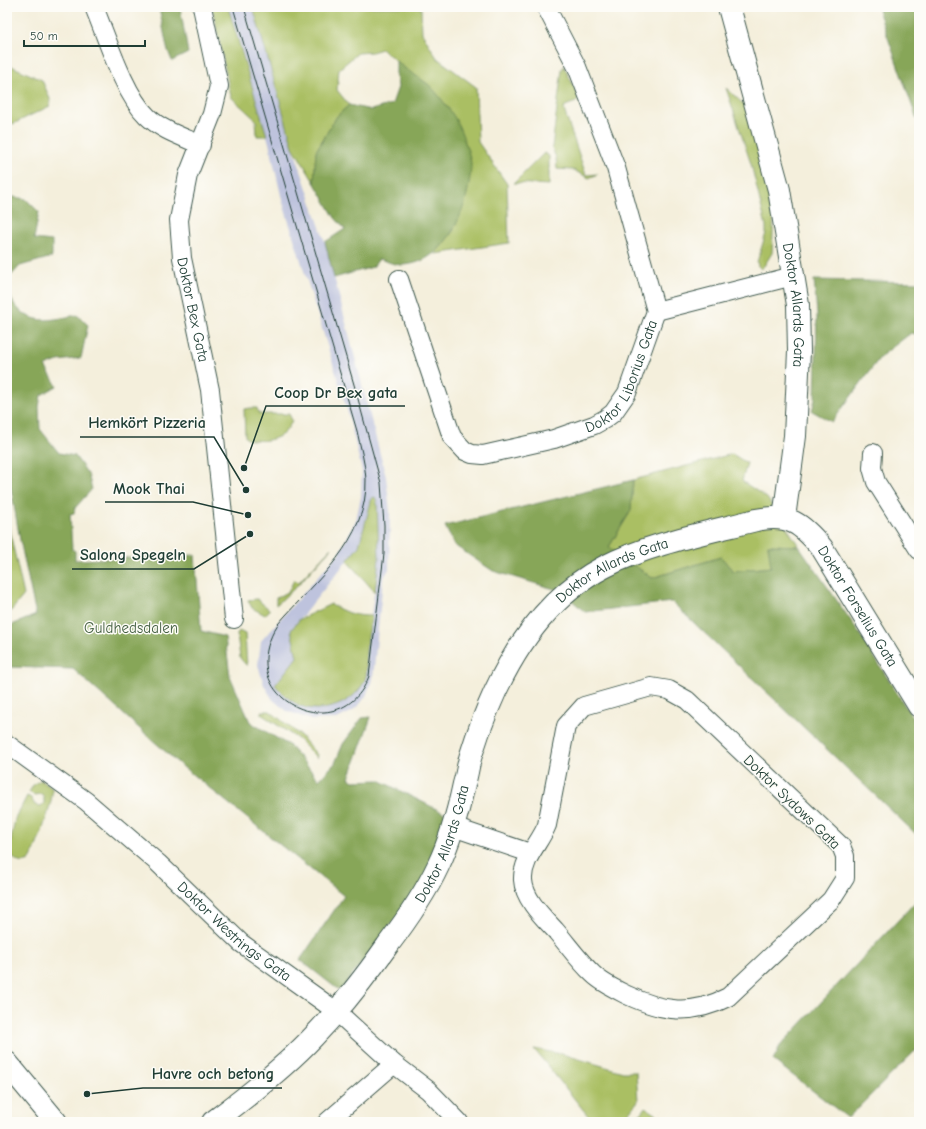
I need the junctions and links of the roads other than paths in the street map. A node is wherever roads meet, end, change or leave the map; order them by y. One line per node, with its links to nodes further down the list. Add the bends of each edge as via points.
1 (94, 7): 5 (street, via 132,98 148,117 168,131)
2 (202, 7): 5 (street, Doktor Bex Gata, via 219,86)
3 (546, 7): 8 (street, Doktor Liborius Gata, via 577,67 616,168)
4 (729, 7): 6 (street, Doktor Allards Gata, via 779,190)
5 (201, 145): 12 (street, Doktor Bex Gata, via 188,175 179,220 180,242 210,390)
6 (793, 276): 8 (street); 10 (street, Doktor Allards Gata, via 799,325 799,350 795,436)
7 (399, 279): 8 (street, Doktor Liborius Gata, via 452,437 465,451 472,454 496,453 554,439 594,425 614,413 627,393)
8 (656, 311)
9 (873, 453): 11 (street, via 872,468 876,482)
10 (784, 518): 13 (street, Doktor Forselius Gata, via 804,528 822,548); 15 (street, Doktor Allards Gata, via 756,520 632,555 604,567 562,596 540,618 502,676 470,756)
11 (919, 550)
12 (234, 618)
13 (919, 706)
14 (7, 744): 17 (street, Doktor Westrings Gata, via 86,801 158,863 241,943)
15 (453, 827): 16 (street); 17 (street, Doktor Allards Gata, via 438,867 413,908 363,979)
16 (530, 853): 16 (street, Doktor Sydows Gata, via 523,871 527,893 536,909 594,975 612,988 636,999 661,1009 684,1011 713,1005 728,997 832,900 845,878 845,856 841,846 687,700 669,690 651,687 584,706 566,726 547,825)
17 (336, 1012): 19 (street, Doktor Westrings Gata); 21 (street, Doktor Allards Gata, via 289,1060)
18 (7, 1063): 20 (street)
19 (394, 1064): 22 (street); 23 (street, Doktor Westrings Gata, via 428,1090)
20 (56, 1122)
21 (213, 1122)
22 (327, 1122)
23 (459, 1122)

